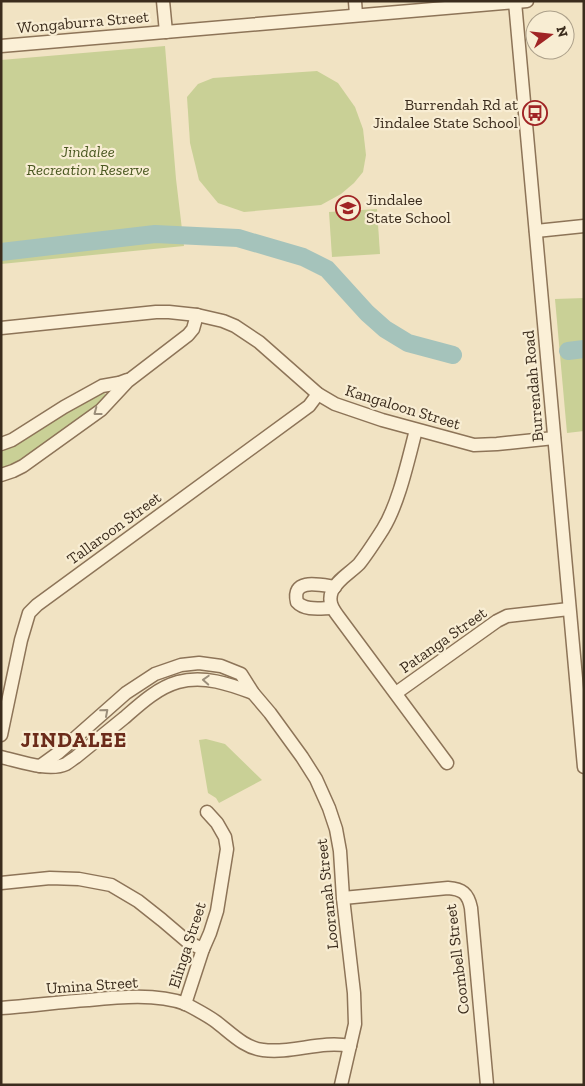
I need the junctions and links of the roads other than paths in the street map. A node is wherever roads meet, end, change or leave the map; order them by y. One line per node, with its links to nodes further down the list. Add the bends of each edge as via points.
1 (163, 1): 5 (street)
2 (355, 1): 4 (street)
3 (521, 2): 4 (street, Wongaburra Street); 8 (street, Burrendah Road)
4 (356, 15): 5 (street, Wongaburra Street)
5 (166, 32): 6 (street, Wongaburra Street)
6 (1, 46)
7 (584, 226): 8 (street)
8 (536, 231): 14 (street, Burrendah Road)
9 (197, 315): 10 (street, Kangaloon Street, via 156,312); 11 (street, via 188,335); 12 (street, Kangaloon Street, via 238,327)
10 (1, 328)
11 (132, 378): 15 (street, via 102,386); 16 (street, one-way to 16, via 101,410 23,466)
12 (318, 394): 13 (street, Kangaloon Street, via 335,404); 22 (street, Tallaroon Street, via 309,406 28,613)
13 (416, 430): 14 (street, Kangaloon Street, via 474,445); 17 (street, via 397,498 384,526 359,563)
14 (554, 438): 19 (street, Burrendah Road)
15 (1, 444)
16 (1, 475)
17 (335, 587): 18 (street, via 330,598); 18 (street, via 305,585 298,589 296,595 297,602 303,607)
18 (332, 608): 20 (street)
19 (570, 609): 20 (street, Patanga Street, via 502,618); 21 (street, Burrendah Road)
20 (396, 693): 24 (street)
21 (580, 694): 25 (street, Burrendah Road)
22 (1, 735)
23 (1, 757): 28 (street, Looranah Street, via 40,766 65,764 161,689 178,682 217,681 253,693 302,757 330,808 340,851)
24 (446, 763)
25 (584, 767)
26 (207, 812): 29 (street, Elinga Street, via 225,837 227,849 217,911)
27 (1, 883): 29 (street, via 79,879 111,885 138,901 189,943)
28 (344, 898): 32 (street, Looranah Street, via 356,1024); 34 (street, Coombell Street, via 448,888 466,895 471,908)
29 (203, 949): 30 (street, Elinga Street)
30 (185, 1004): 31 (street, Umina Street, via 123,996); 32 (street, Umina Street, via 256,1049)
31 (1, 1008)
32 (350, 1046): 33 (street, Looranah Street)
33 (341, 1085)
34 (487, 1085)

